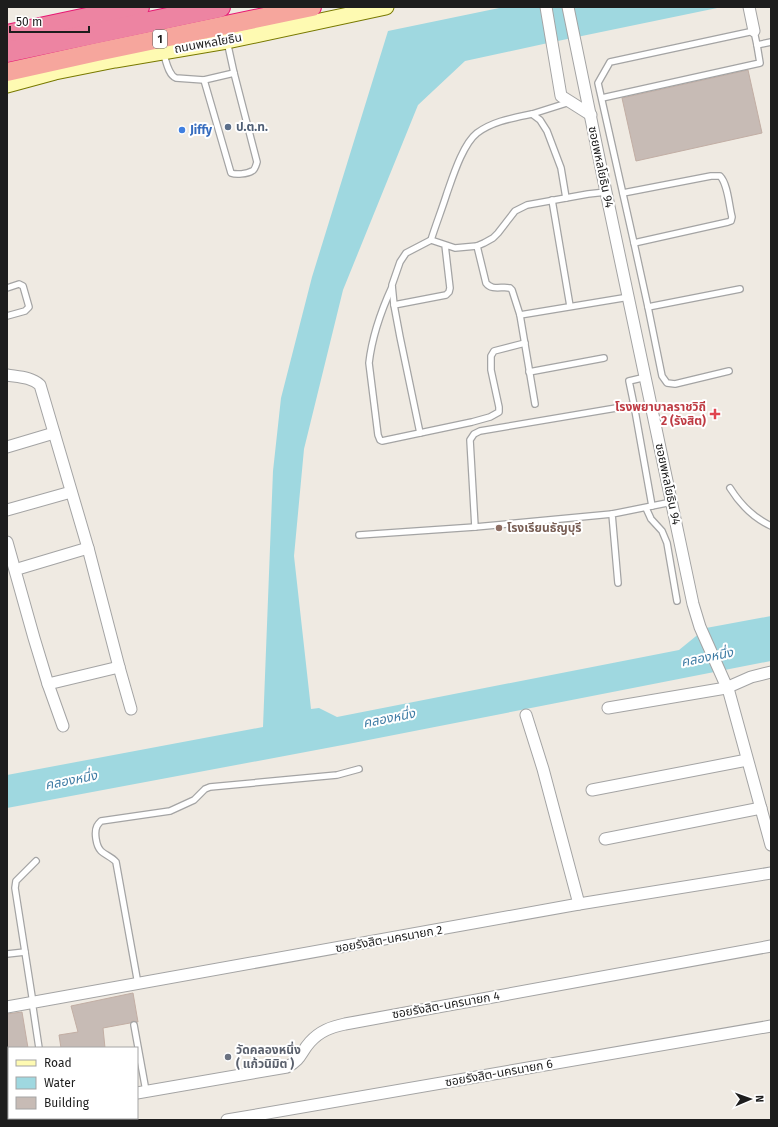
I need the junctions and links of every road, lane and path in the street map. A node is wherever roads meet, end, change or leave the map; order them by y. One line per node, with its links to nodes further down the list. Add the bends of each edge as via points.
1 (129, 7): 10 (highway)
2 (139, 7): 10 (highway)
3 (220, 7): 14 (highway)
4 (312, 7): 16 (highway, ถนนพหลโยธิน / 1)
5 (386, 7): 11 (main road, ถนนพหลโยธิน / 1)
6 (546, 7): 23 (street, ซอยพหลโยธิน 94, via 562,96)
7 (568, 7): 25 (street, ซอยพหลโยธิน 94)
8 (749, 9): 9 (street)
9 (754, 32): 13 (lane); 22 (lane, via 610,62 598,83)
10 (7, 34)
11 (227, 41): 15 (main road, ถนนพหลโยธิน / 1); 18 (lane)
12 (771, 42): 13 (lane)
13 (757, 45): 22 (lane, via 760,63)
14 (7, 52)
15 (163, 52): 17 (main road, ถนนพหลโยธิน / 1); 20 (lane, via 173,77)
16 (7, 72)
17 (55, 72): 19 (highway); 21 (main road, ถนนพหลโยธิน / 1)
18 (234, 73): 20 (lane); 20 (lane, via 257,162 253,171 238,175 231,173)
19 (7, 77)
20 (204, 80)
21 (7, 85)
22 (602, 98): 27 (lane)
23 (571, 102): 24 (lane); 25 (street, ซอยพหลโยธิน 94)
24 (532, 114): 28 (lane, via 540,120 547,131 561,168); 30 (lane, via 502,120 476,134 471,140 458,163)
25 (590, 115): 26 (street, ซอยพหลโยธิน 94)
26 (606, 192): 28 (lane); 37 (street, ซอยพหลโยธิน 94)
27 (623, 193): 31 (lane); 31 (lane, via 711,176 720,176 725,185 732,217 728,222)
28 (566, 198): 29 (lane)
29 (552, 200): 33 (lane, via 527,205 515,212 498,234); 39 (lane)
30 (431, 240): 32 (lane); 34 (lane, via 406,253)
31 (634, 243): 40 (lane)
32 (445, 245): 33 (lane, via 456,248); 38 (lane, via 449,292 446,295)
33 (477, 246): 41 (lane, via 486,283 492,288 510,288)
34 (392, 285): 38 (lane); 52 (lane, via 377,326 369,363 378,435 382,441)
35 (7, 288): 42 (lane, via 19,284 23,286 29,307)
36 (740, 289): 40 (lane)
37 (629, 297): 39 (lane); 48 (street, ซอยพหลโยธิน 94)
38 (394, 304): 52 (lane)
39 (570, 306): 41 (lane)
40 (648, 307): 45 (lane, via 662,376 667,383 675,384)
41 (520, 314): 43 (lane)
42 (7, 316)
43 (525, 343): 46 (lane); 52 (lane, via 494,351 491,356 499,412 472,422)
44 (604, 358): 46 (lane)
45 (729, 371)
46 (529, 372): 49 (lane)
47 (7, 376): 51 (street, via 30,378 40,385)
48 (646, 377): 50 (lane, via 629,380); 56 (street, ซอยพหลโยธิน 94)
49 (535, 404)
50 (634, 405): 57 (lane); 61 (lane, via 474,434 470,440)
51 (54, 433): 53 (street); 55 (street)
52 (420, 433)
53 (7, 447)
54 (730, 488): 60 (lane, via 741,504)
55 (71, 492): 58 (street); 64 (street)
56 (672, 502): 57 (lane); 71 (street, ซอยพหลโยธิน 94, via 693,604)
57 (649, 507): 59 (lane); 67 (lane, via 651,519 662,531 667,543)
58 (7, 510)
59 (612, 514): 61 (lane); 66 (lane)
60 (771, 526)
61 (475, 527): 62 (lane)
62 (360, 535)
63 (7, 542): 70 (street)
64 (88, 548): 65 (street); 68 (street)
65 (21, 568)
66 (618, 583)
67 (677, 601)
68 (119, 667): 70 (street); 73 (street)
69 (771, 672): 71 (street)
70 (48, 684): 75 (street)
71 (725, 685): 72 (street); 76 (street, ซอยพหลโยธิน 94)
72 (608, 708)
73 (131, 709)
74 (526, 715): 84 (street)
75 (63, 726)
76 (747, 760): 78 (street); 79 (street, ซอยพหลโยธิน 94)
77 (359, 769): 88 (lane, via 337,775 210,787 194,800 170,811 101,821 96,831 98,847 116,862)
78 (592, 790)
79 (760, 808): 80 (street); 81 (street, ซอยพหลโยธิน 94)
80 (605, 839)
81 (771, 845)
82 (36, 861): 86 (lane, via 16,881 15,888)
83 (771, 872): 84 (street, ซอยรังสิต-นครนายก 2)
84 (579, 904): 88 (street, ซอยรังสิต-นครนายก 2)
85 (771, 946): 96 (street, ซอยรังสิต-นครนายก 4, via 345,1024 319,1033 300,1058 287,1067)
86 (25, 952): 87 (lane); 89 (lane)
87 (7, 954)
88 (138, 984): 89 (street, ซอยรังสิต-นครนายก 2)
89 (33, 1006): 90 (street, ซอยรังสิต-นครนายก 2); 93 (lane)
90 (7, 1007)
91 (134, 1025): 94 (lane)
92 (771, 1026): 97 (street, ซอยรังสิต-นครนายก 6)
93 (39, 1047)
94 (137, 1047)
95 (138, 1058): 96 (lane)
96 (142, 1092)
97 (227, 1120)

